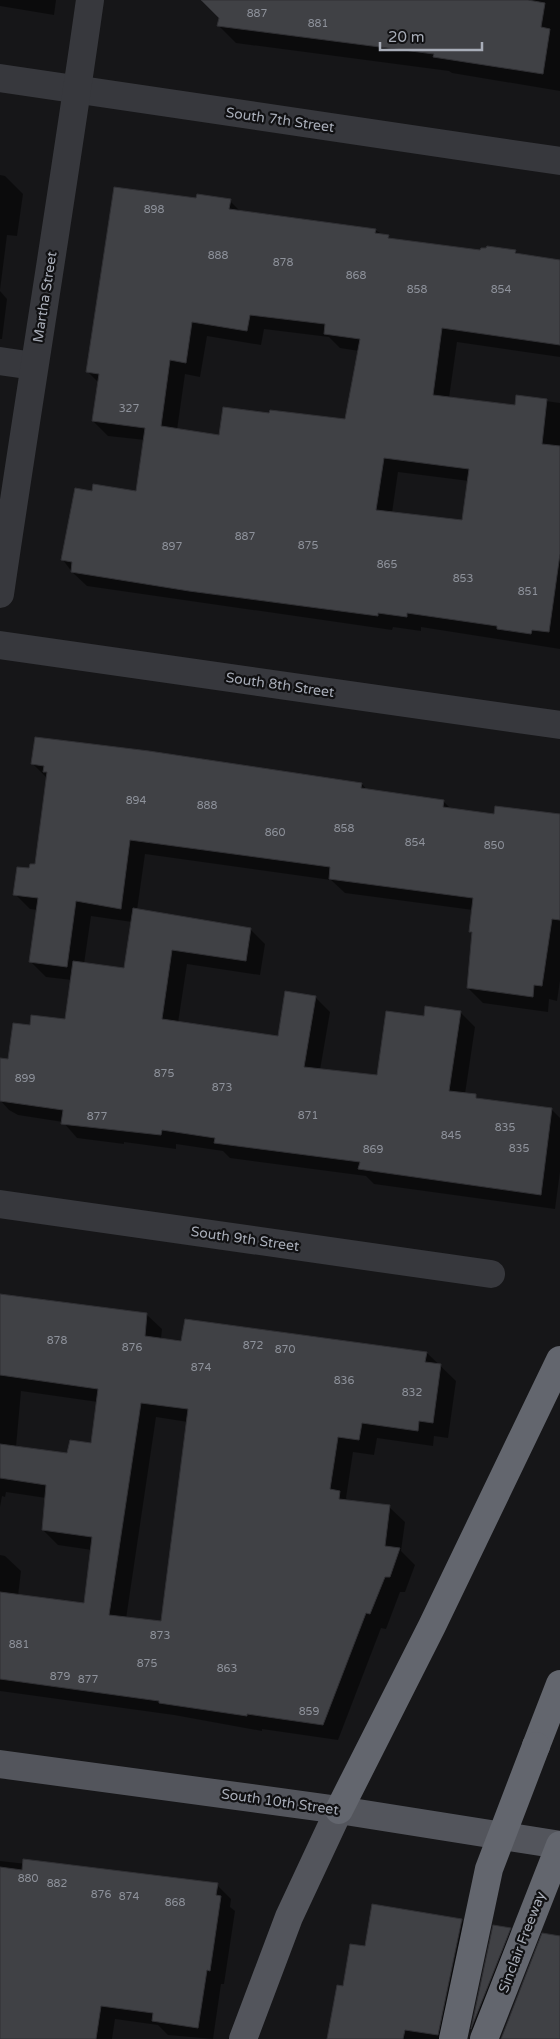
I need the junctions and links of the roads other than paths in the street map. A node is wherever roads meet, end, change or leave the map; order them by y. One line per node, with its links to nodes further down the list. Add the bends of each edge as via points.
1 (90, 0): 3 (street, Martha Street)
2 (0, 78): 3 (street, South 7th Street)
3 (77, 89): 4 (street, South 7th Street); 6 (street, Martha Street, via 72,138)
4 (560, 161)
5 (0, 361): 6 (street)
6 (34, 366): 7 (street, Martha Street)
7 (0, 594)
8 (0, 645): 9 (street, South 8th Street)
9 (560, 725)
10 (0, 1204): 11 (street, South 9th Street)
11 (491, 1274)
12 (560, 1360): 15 (highway)
13 (560, 1684): 18 (highway, bridge, via 489,1869)
14 (0, 1764): 15 (main road, South 10th Street)
15 (339, 1810): 16 (main road, South 10th Street); 17 (main road, via 289,1917)
16 (560, 1845): 19 (highway, Sinclair Freeway, bridge)
17 (243, 2039)
18 (453, 2039)
19 (484, 2039)

